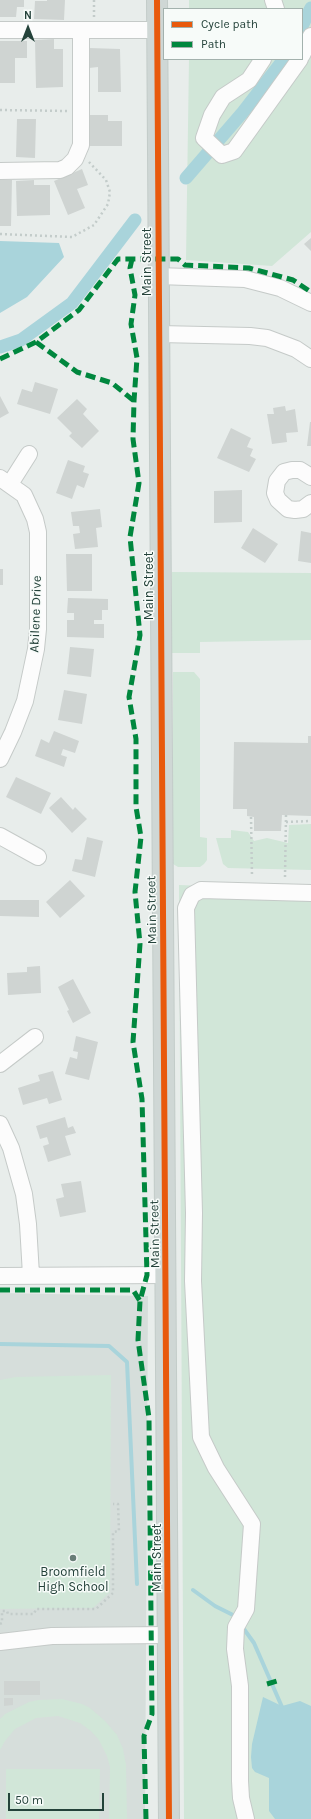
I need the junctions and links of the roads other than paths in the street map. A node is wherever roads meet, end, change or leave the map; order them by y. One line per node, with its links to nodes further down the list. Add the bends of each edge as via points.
1 (157, 0): 4 (main road, Main Street)
2 (0, 30): 3 (street)
3 (81, 30): 4 (street); 9 (street, via 81,145 75,159 60,170)
4 (157, 30): 10 (main road, Main Street)
5 (311, 36): 6 (street)
6 (303, 53)
7 (262, 60): 8 (street, via 250,80 223,97 212,116 204,138 222,155 234,151)
8 (299, 60)
9 (0, 171)
10 (158, 276): 11 (street, via 245,279 280,288); 12 (main road, Main Street)
11 (311, 303)
12 (159, 334): 13 (street, via 267,338 296,349); 25 (main road, Main Street)
13 (311, 359)
14 (29, 454): 16 (street)
15 (311, 477): 17 (street, via 300,470 284,472 277,481 275,493 278,500 288,509 303,509)
16 (5, 481): 18 (street, Abilene Drive, via 24,495 38,532 38,629 25,701)
17 (311, 503)
18 (0, 759)
19 (0, 836): 20 (street)
20 (38, 857)
21 (311, 893): 31 (street, via 201,890 192,895 186,908 194,1213 193,1281 201,1437 216,1468 252,1524 246,1609 236,1627 235,1649 240,1686 241,1798)
22 (35, 1037): 23 (street)
23 (0, 1064)
24 (0, 1124): 27 (street, via 11,1148 24,1194)
25 (166, 1275): 27 (street); 28 (main road, Main Street)
26 (0, 1276): 27 (street)
27 (31, 1276)
28 (168, 1635): 29 (street, via 52,1636); 30 (main road, Main Street)
29 (0, 1642)
30 (169, 1819)
31 (246, 1819)

